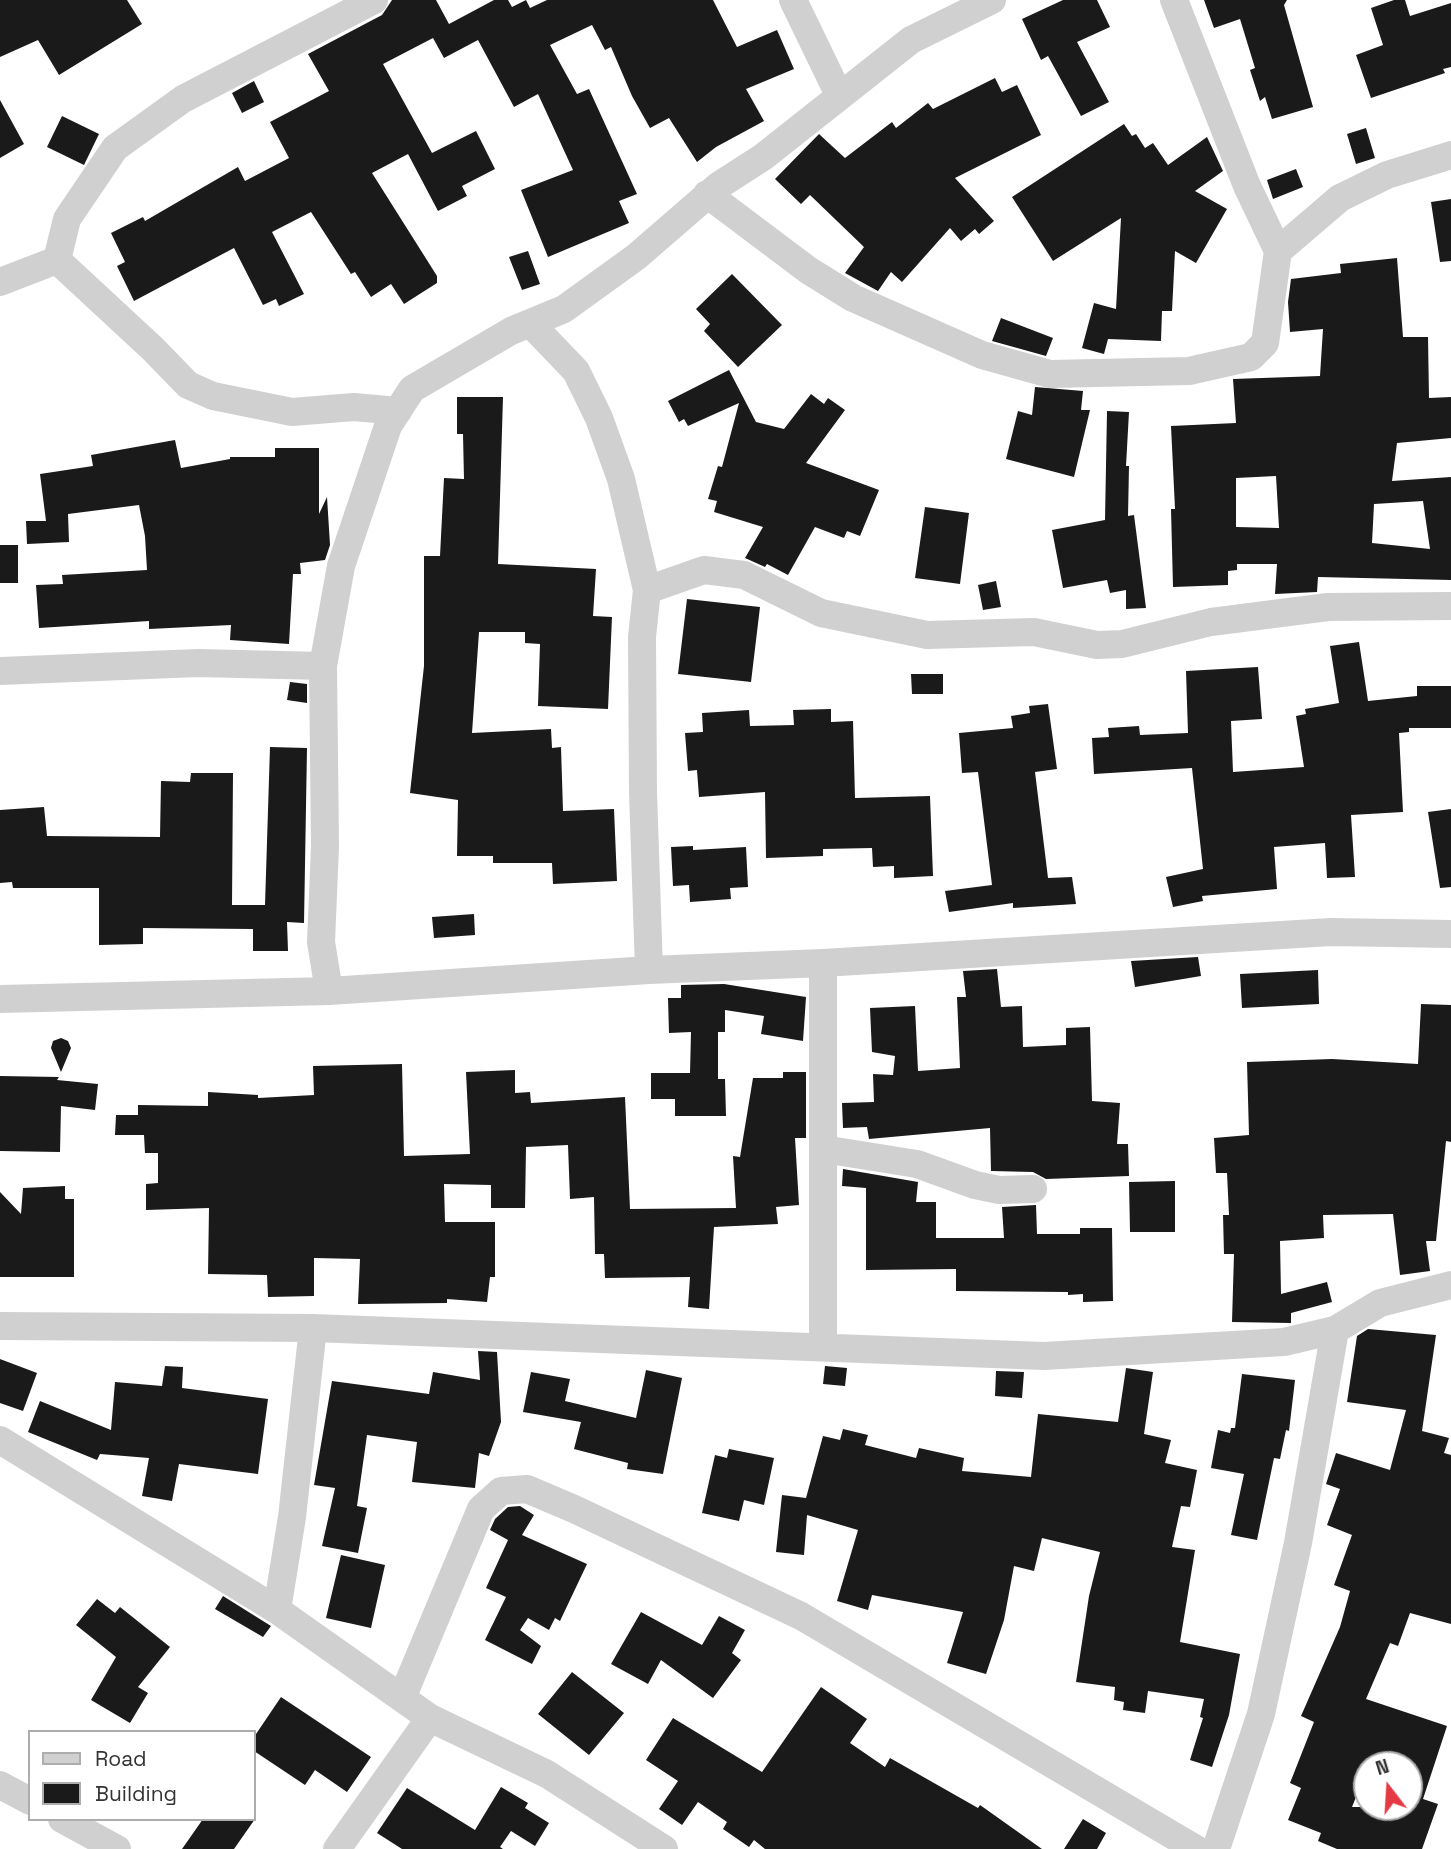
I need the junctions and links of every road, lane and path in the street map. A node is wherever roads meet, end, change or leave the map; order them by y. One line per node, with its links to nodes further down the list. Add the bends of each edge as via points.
1 (374, 0): 9 (street, via 183,99 115,148 67,219)
2 (793, 0): 5 (street)
3 (992, 0): 5 (street, via 911,40)
4 (1174, 0): 8 (street, via 1247,186)
5 (839, 95): 7 (street, via 763,157)
6 (1451, 155): 8 (street, via 1339,198)
7 (707, 194): 8 (street, via 853,298 982,355 1050,374 1189,371 1251,357 1265,343); 11 (street, via 625,265 564,309)
8 (1278, 251)
9 (57, 260): 10 (street); 12 (street, via 188,386 213,396 292,412 354,407)
10 (0, 282)
11 (530, 323): 12 (street, via 412,389); 13 (street, via 576,371 599,418 621,479)
12 (398, 411): 15 (street, via 388,426 341,566)
13 (647, 590): 14 (street, via 704,570 744,575 821,613 927,635 1034,632 1097,645 1122,644 1211,622 1328,607); 19 (street, via 642,637)
14 (1451, 606)
15 (323, 666): 16 (street, via 198,663); 20 (street, via 321,942)
16 (0, 671)
17 (1451, 934): 18 (street, via 1331,932)
18 (823, 963): 19 (street); 22 (street)
19 (649, 970): 20 (street)
20 (329, 991): 21 (street)
21 (0, 999)
22 (823, 1149): 23 (street, via 916,1164 999,1190); 28 (street)
23 (1033, 1189)
24 (1451, 1285): 27 (street, via 1380,1303)
25 (0, 1326): 26 (street)
26 (313, 1328): 28 (street); 30 (street, via 292,1517)
27 (1335, 1330): 28 (street, via 1284,1342 1044,1356); 40 (street, via 1298,1543 1261,1714)
28 (823, 1347)
29 (0, 1440): 30 (street)
30 (276, 1610): 31 (street)
31 (402, 1698): 32 (street); 39 (street, via 481,1509 501,1492 527,1489 802,1616)
32 (430, 1718): 37 (street); 38 (street, via 547,1774)
33 (0, 1785): 34 (street)
34 (28, 1800)
35 (66, 1821): 36 (street)
36 (117, 1849)
37 (337, 1849)
38 (664, 1849)
39 (1196, 1849)
40 (1216, 1849)

